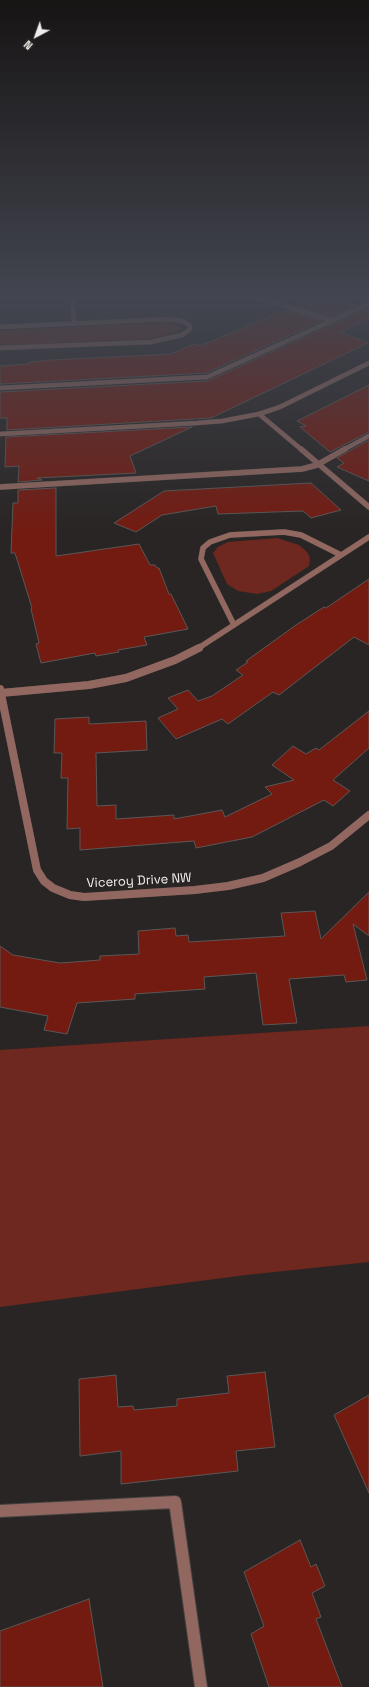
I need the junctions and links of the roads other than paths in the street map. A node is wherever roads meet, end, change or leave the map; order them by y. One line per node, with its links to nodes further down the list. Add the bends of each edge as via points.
1 (210, 376): 3 (street)
2 (344, 376): 4 (street, via 280,408)
3 (0, 388)
4 (259, 414): 5 (street, via 197,423); 7 (street)
5 (0, 434)
6 (369, 436): 7 (street)
7 (317, 465): 8 (street, via 289,470); 9 (street)
8 (0, 487)
9 (369, 507)
10 (369, 536): 11 (street)
11 (341, 555): 12 (street); 12 (street, via 301,535 284,532 230,535 210,542 203,548 202,559)
12 (234, 625): 13 (street, via 193,652 126,678 89,685)
13 (0, 691): 14 (street, Viceroy Drive NW, via 37,870 44,881 53,888 70,895 84,897 195,890 263,878 331,846)
14 (369, 815)
15 (0, 1511): 16 (street, via 175,1502)
16 (201, 1687)

